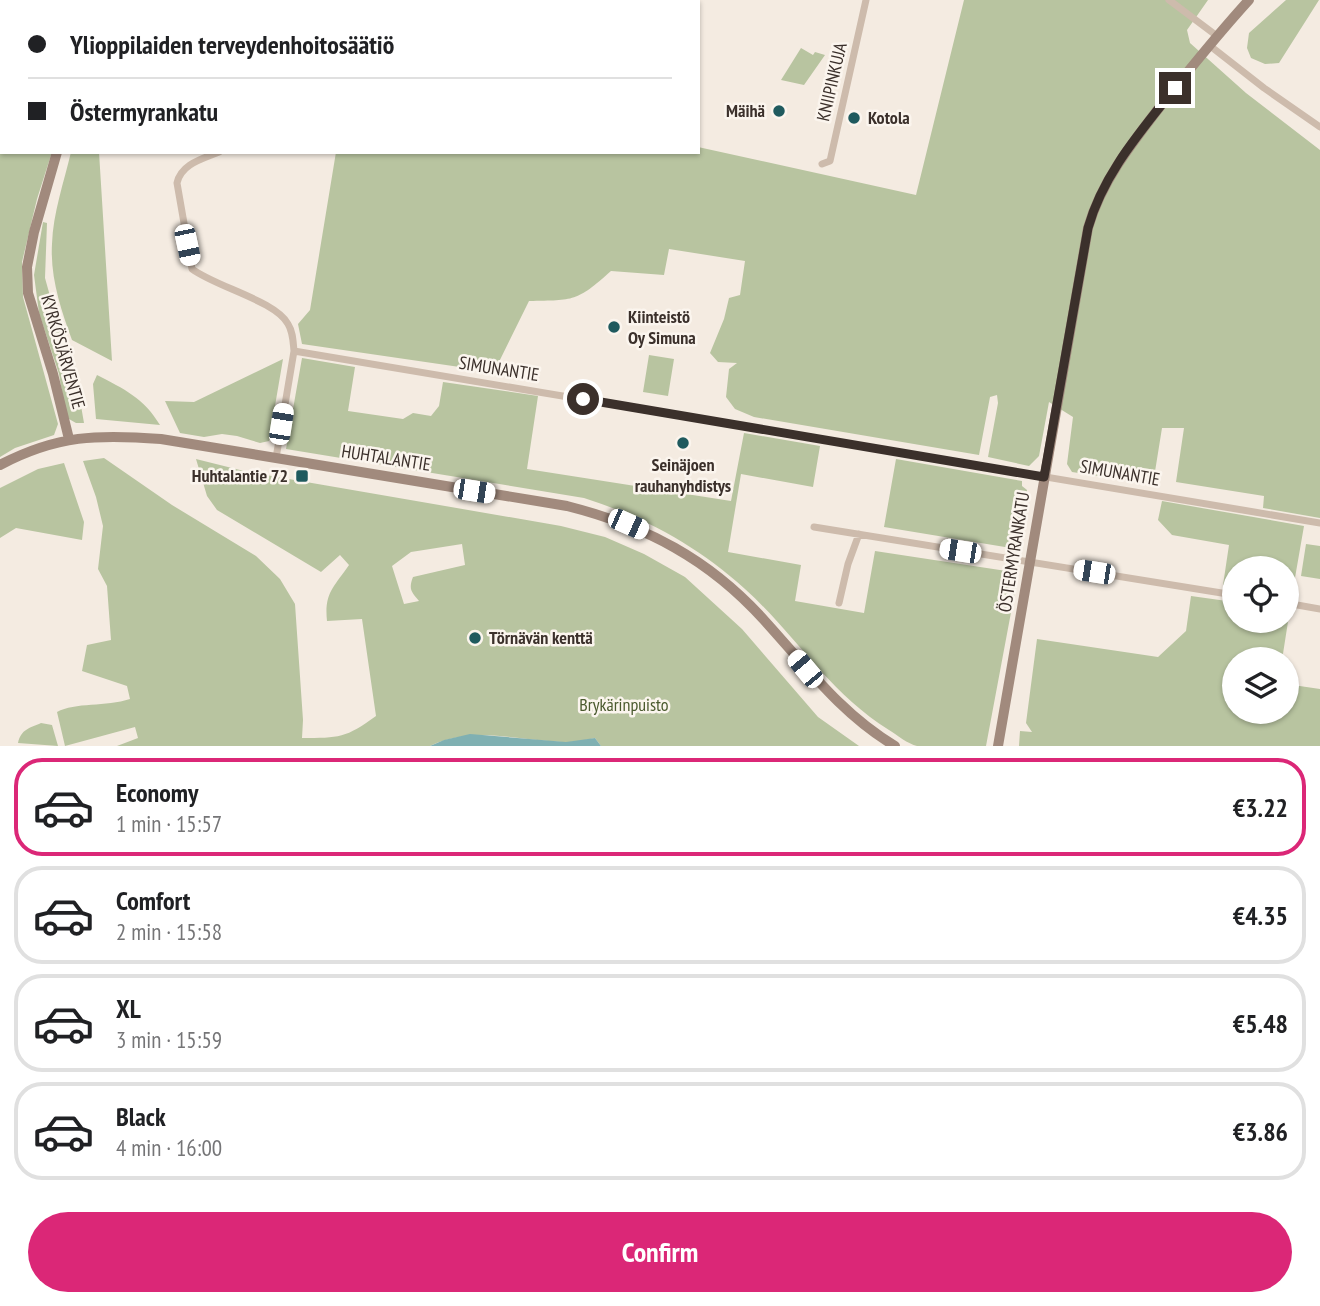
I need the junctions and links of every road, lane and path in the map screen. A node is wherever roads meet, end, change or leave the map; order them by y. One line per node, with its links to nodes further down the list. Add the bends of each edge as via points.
1 (866, 0): 9 (street, KNIIPINKUJA, via 830,161)
2 (1169, 0): 4 (street)
3 (1250, 0): 4 (street, ÖSTERMYRANKATU)
4 (1217, 36): 5 (street, ÖSTERMYRANKATU)
5 (1209, 45): 6 (street); 14 (street, ÖSTERMYRANKATU, via 1141,131 1094,206)
6 (1320, 127)
7 (57, 154): 11 (street, KYRKÖSJÄRVENTIE, via 34,232 27,267 28,293)
8 (214, 154): 10 (street, via 187,166 177,183 192,269 282,315 293,336)
9 (822, 164)
10 (294, 351): 12 (street); 14 (street, SIMUNANTIE)
11 (69, 439): 12 (street, HUHTALANTIE, via 116,435 161,439); 13 (street, HUHTALANTIE)
12 (276, 458): 23 (street, HUHTALANTIE, via 567,506 628,524 668,542 721,579 841,707)
13 (0, 465)
14 (1044, 477): 15 (street, SIMUNANTIE); 18 (street, ÖSTERMYRANKATU)
15 (1320, 523)
16 (814, 527): 17 (street)
17 (859, 534): 18 (street); 20 (street)
18 (1031, 561): 19 (street); 24 (street, ÖSTERMYRANKATU)
19 (1222, 593)
20 (839, 603)
21 (1299, 605): 22 (street)
22 (1320, 608)
23 (895, 746)
24 (998, 746)

